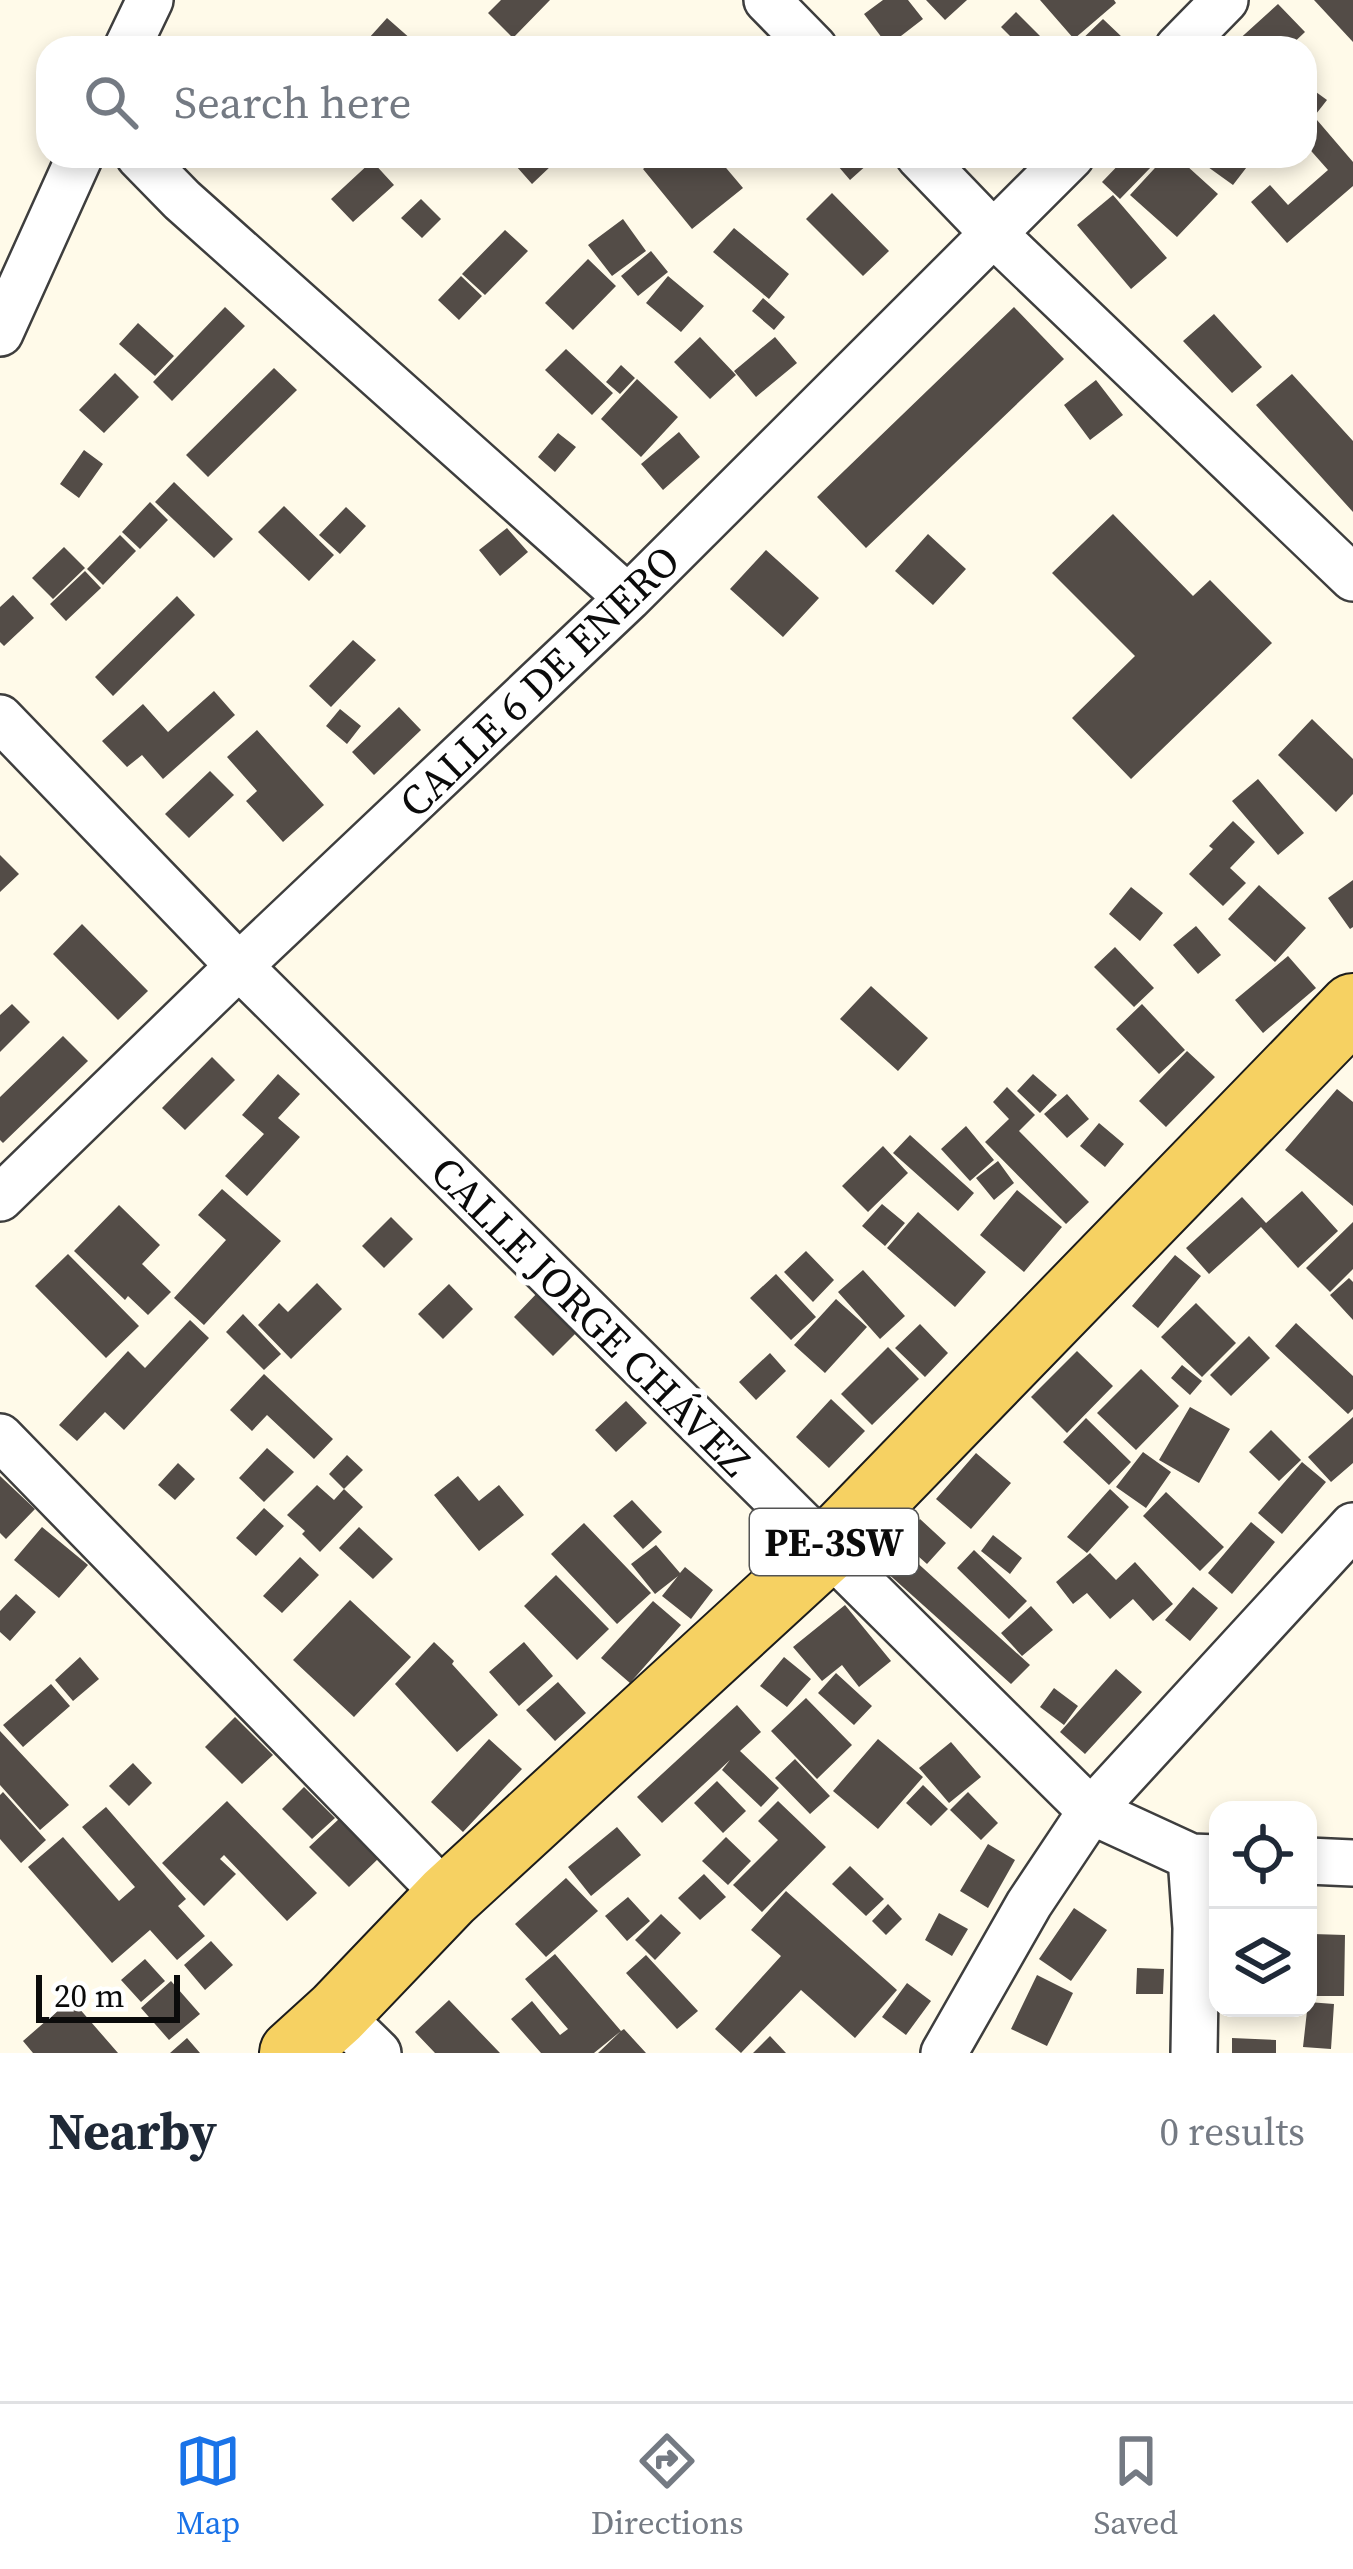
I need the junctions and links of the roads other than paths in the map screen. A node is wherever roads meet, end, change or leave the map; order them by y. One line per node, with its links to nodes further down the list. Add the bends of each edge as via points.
1 (150, 0): 4 (street)
2 (767, 0): 5 (street)
3 (1225, 0): 6 (street)
4 (133, 36)
5 (802, 36)
6 (1190, 36)
7 (75, 168): 12 (street)
8 (151, 168): 14 (street)
9 (931, 168): 11 (street)
10 (1059, 168): 11 (street, CALLE 6 DE ENERO)
11 (994, 234): 13 (street); 14 (street, CALLE 6 DE ENERO)
12 (0, 332)
13 (1353, 578)
14 (628, 598): 16 (street, CALLE 6 DE ENERO)
15 (0, 718): 16 (street, CALLE JORGE CHÁVEZ)
16 (239, 966): 18 (street, CALLE 6 DE ENERO); 21 (street, CALLE JORGE CHÁVEZ)
17 (1353, 1006): 21 (main road, PE-3SW)
18 (0, 1198)
19 (0, 1437): 26 (street)
20 (1353, 1526): 22 (street)
21 (826, 1550): 22 (street, CALLE JORGE CHÁVEZ); 26 (main road, PE-3SW)
22 (1091, 1811): 23 (street, CALLE JORGE CHÁVEZ); 28 (street)
23 (1204, 1857): 29 (street)
24 (1317, 1861): 25 (street)
25 (1353, 1863)
26 (448, 1897): 27 (main road, PE-3SW)
27 (336, 2040)
28 (944, 2053)
29 (1194, 2053)

